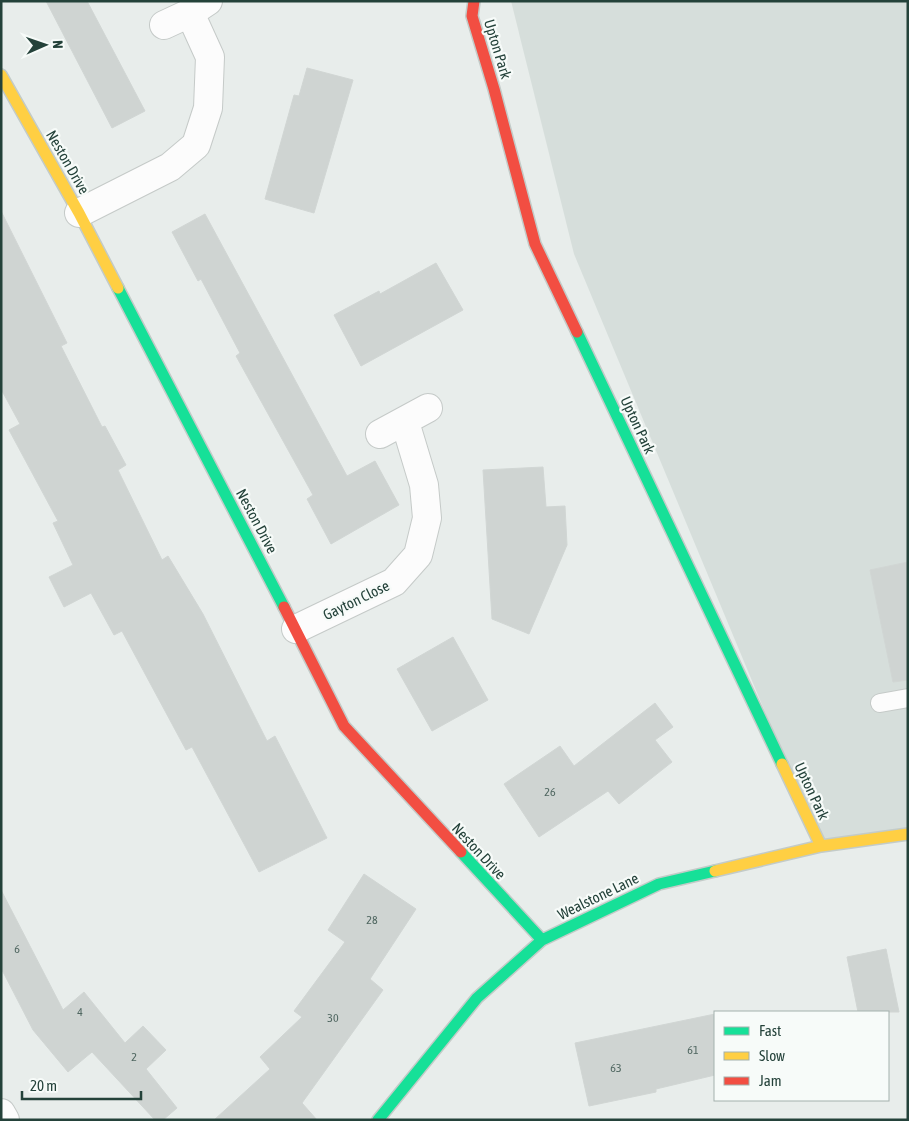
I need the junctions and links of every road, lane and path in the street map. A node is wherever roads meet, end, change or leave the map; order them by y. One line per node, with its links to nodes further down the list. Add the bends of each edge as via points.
1 (474, 1): 13 (street, Upton Park, via 472,16 535,244)
2 (199, 7): 3 (street); 5 (street, via 210,57 208,108 196,145 170,167)
3 (164, 25)
4 (1, 75): 5 (street, Neston Drive)
5 (79, 213): 9 (street, Neston Drive)
6 (428, 408): 7 (street)
7 (405, 422): 8 (street); 9 (street, Gayton Close, via 424,485 427,518 418,555 394,582)
8 (380, 434)
9 (296, 628): 14 (street, Neston Drive, via 344,726)
10 (908, 698): 11 (lane)
11 (880, 703)
12 (908, 834): 13 (street, Wealstone Lane)
13 (821, 846): 14 (street, Wealstone Lane, via 659,884)
14 (542, 940): 17 (street, Wealstone Lane, via 477,998)
15 (1, 1113): 16 (street)
16 (5, 1120)
17 (378, 1120)

